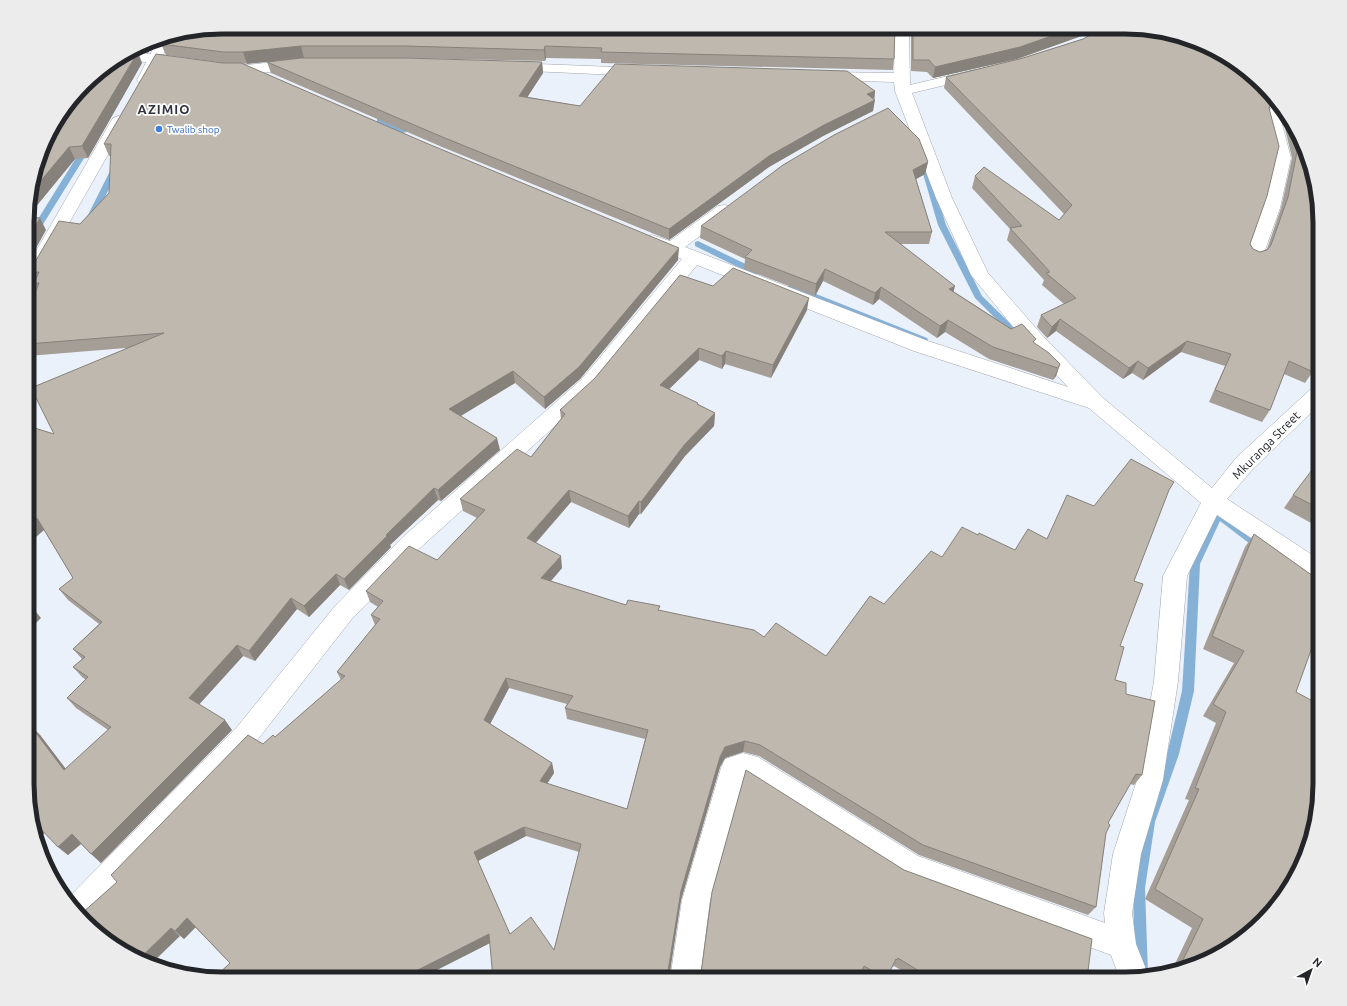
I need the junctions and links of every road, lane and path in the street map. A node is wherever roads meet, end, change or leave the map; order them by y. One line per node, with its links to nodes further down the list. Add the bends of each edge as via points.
1 (902, 34): 12 (street)
2 (163, 43): 4 (street)
3 (132, 57): 4 (street)
4 (155, 60): 7 (street); 19 (street)
5 (312, 63): 7 (street)
6 (500, 66): 8 (street)
7 (247, 69): 11 (street)
8 (656, 72)
9 (985, 72): 12 (street)
10 (815, 76): 12 (street)
11 (280, 83)
12 (901, 95): 21 (street, via 944,198 980,275 1034,339)
13 (1277, 112): 17 (street, via 1273,120 1283,158 1271,208)
14 (739, 198): 16 (street)
15 (634, 234): 16 (street)
16 (671, 249): 18 (street)
17 (1254, 256)
18 (693, 258): 21 (street, via 921,346); 24 (street, via 588,385 412,542 343,613 246,735)
19 (34, 263)
20 (1313, 399): 22 (street, Mkuranga Street, via 1244,464)
21 (1096, 403): 22 (street)
22 (1214, 501): 23 (street); 25 (street, Mkuranga Street, via 1175,576 1166,681 1150,780 1127,854 1118,913)
23 (1313, 567)
24 (80, 906)
25 (1121, 944): 26 (street, via 910,867 749,766 743,765 734,768 696,900); 27 (street, Mkuranga Street)
26 (686, 972)
27 (1132, 972)

